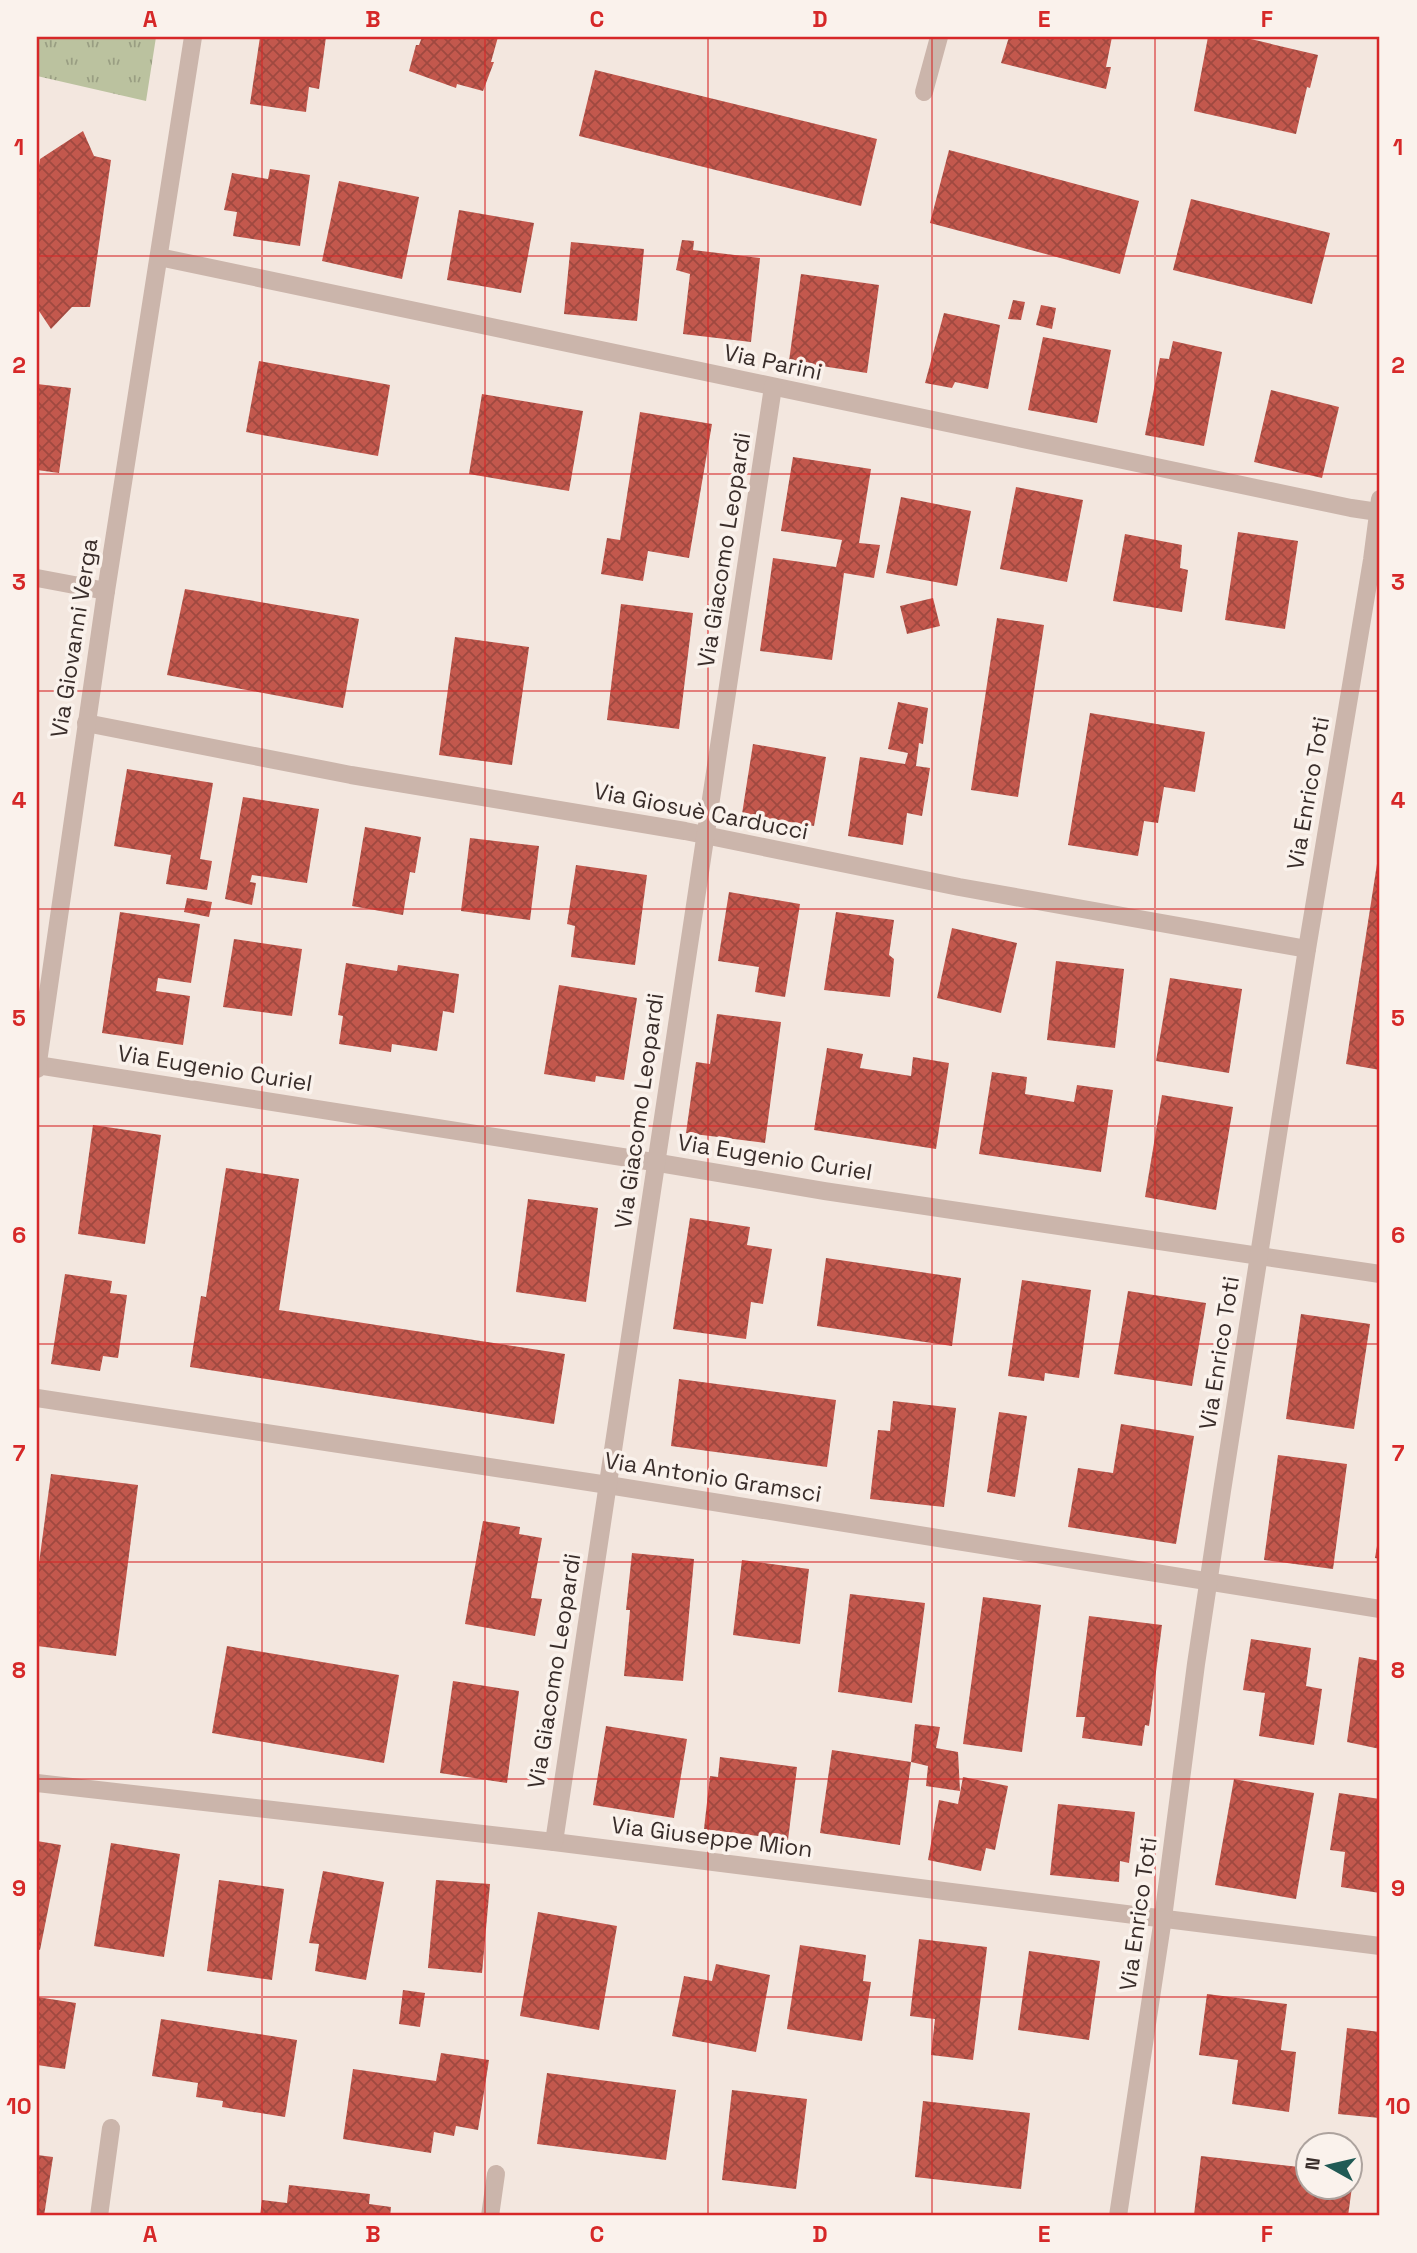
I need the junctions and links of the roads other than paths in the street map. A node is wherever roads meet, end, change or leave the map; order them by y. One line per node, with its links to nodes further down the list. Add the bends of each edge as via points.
1 (193, 37): 4 (street, Via Giovanni Verga)
2 (939, 37): 3 (street)
3 (924, 92)
4 (159, 257): 5 (street, Via Parini); 9 (street, Via Giovanni Verga)
5 (774, 387): 6 (street, Via Parini, via 1351,508); 11 (street, Via Giacomo Leopardi)
6 (1379, 505): 7 (street, Via Enrico Toti)
7 (1376, 560): 12 (street, Via Enrico Toti)
8 (37, 578): 9 (street)
9 (106, 591): 10 (street, Via Giovanni Verga)
10 (86, 723): 11 (street, Via Giosuè Carducci, via 351,775); 13 (street, Via Giovanni Verga)
11 (705, 834): 12 (street, Via Giosuè Carducci, via 959,887); 14 (street, Via Giacomo Leopardi)
12 (1307, 949): 15 (street, Via Enrico Toti)
13 (37, 1067): 14 (street, Via Eugenio Curiel)
14 (657, 1162): 15 (street, Via Eugenio Curiel); 18 (street, Via Giacomo Leopardi)
15 (1258, 1255): 16 (street, Via Eugenio Curiel); 19 (street, Via Enrico Toti)
16 (1380, 1274)
17 (37, 1398): 18 (street, Via Antonio Gramsci)
18 (608, 1485): 19 (street, Via Antonio Gramsci); 22 (street, Via Giacomo Leopardi)
19 (1209, 1581): 20 (street, Via Antonio Gramsci); 23 (street, Via Enrico Toti)
20 (1380, 1609)
21 (37, 1783): 22 (street, Via Giuseppe Mion)
22 (554, 1842): 23 (street, Via Giuseppe Mion)
23 (1163, 1918): 24 (street, Via Giuseppe Mion); 29 (street, Via Enrico Toti)
24 (1380, 1946)
25 (111, 2128): 27 (street)
26 (496, 2174): 28 (street)
27 (99, 2216)
28 (490, 2216)
29 (1118, 2216)

